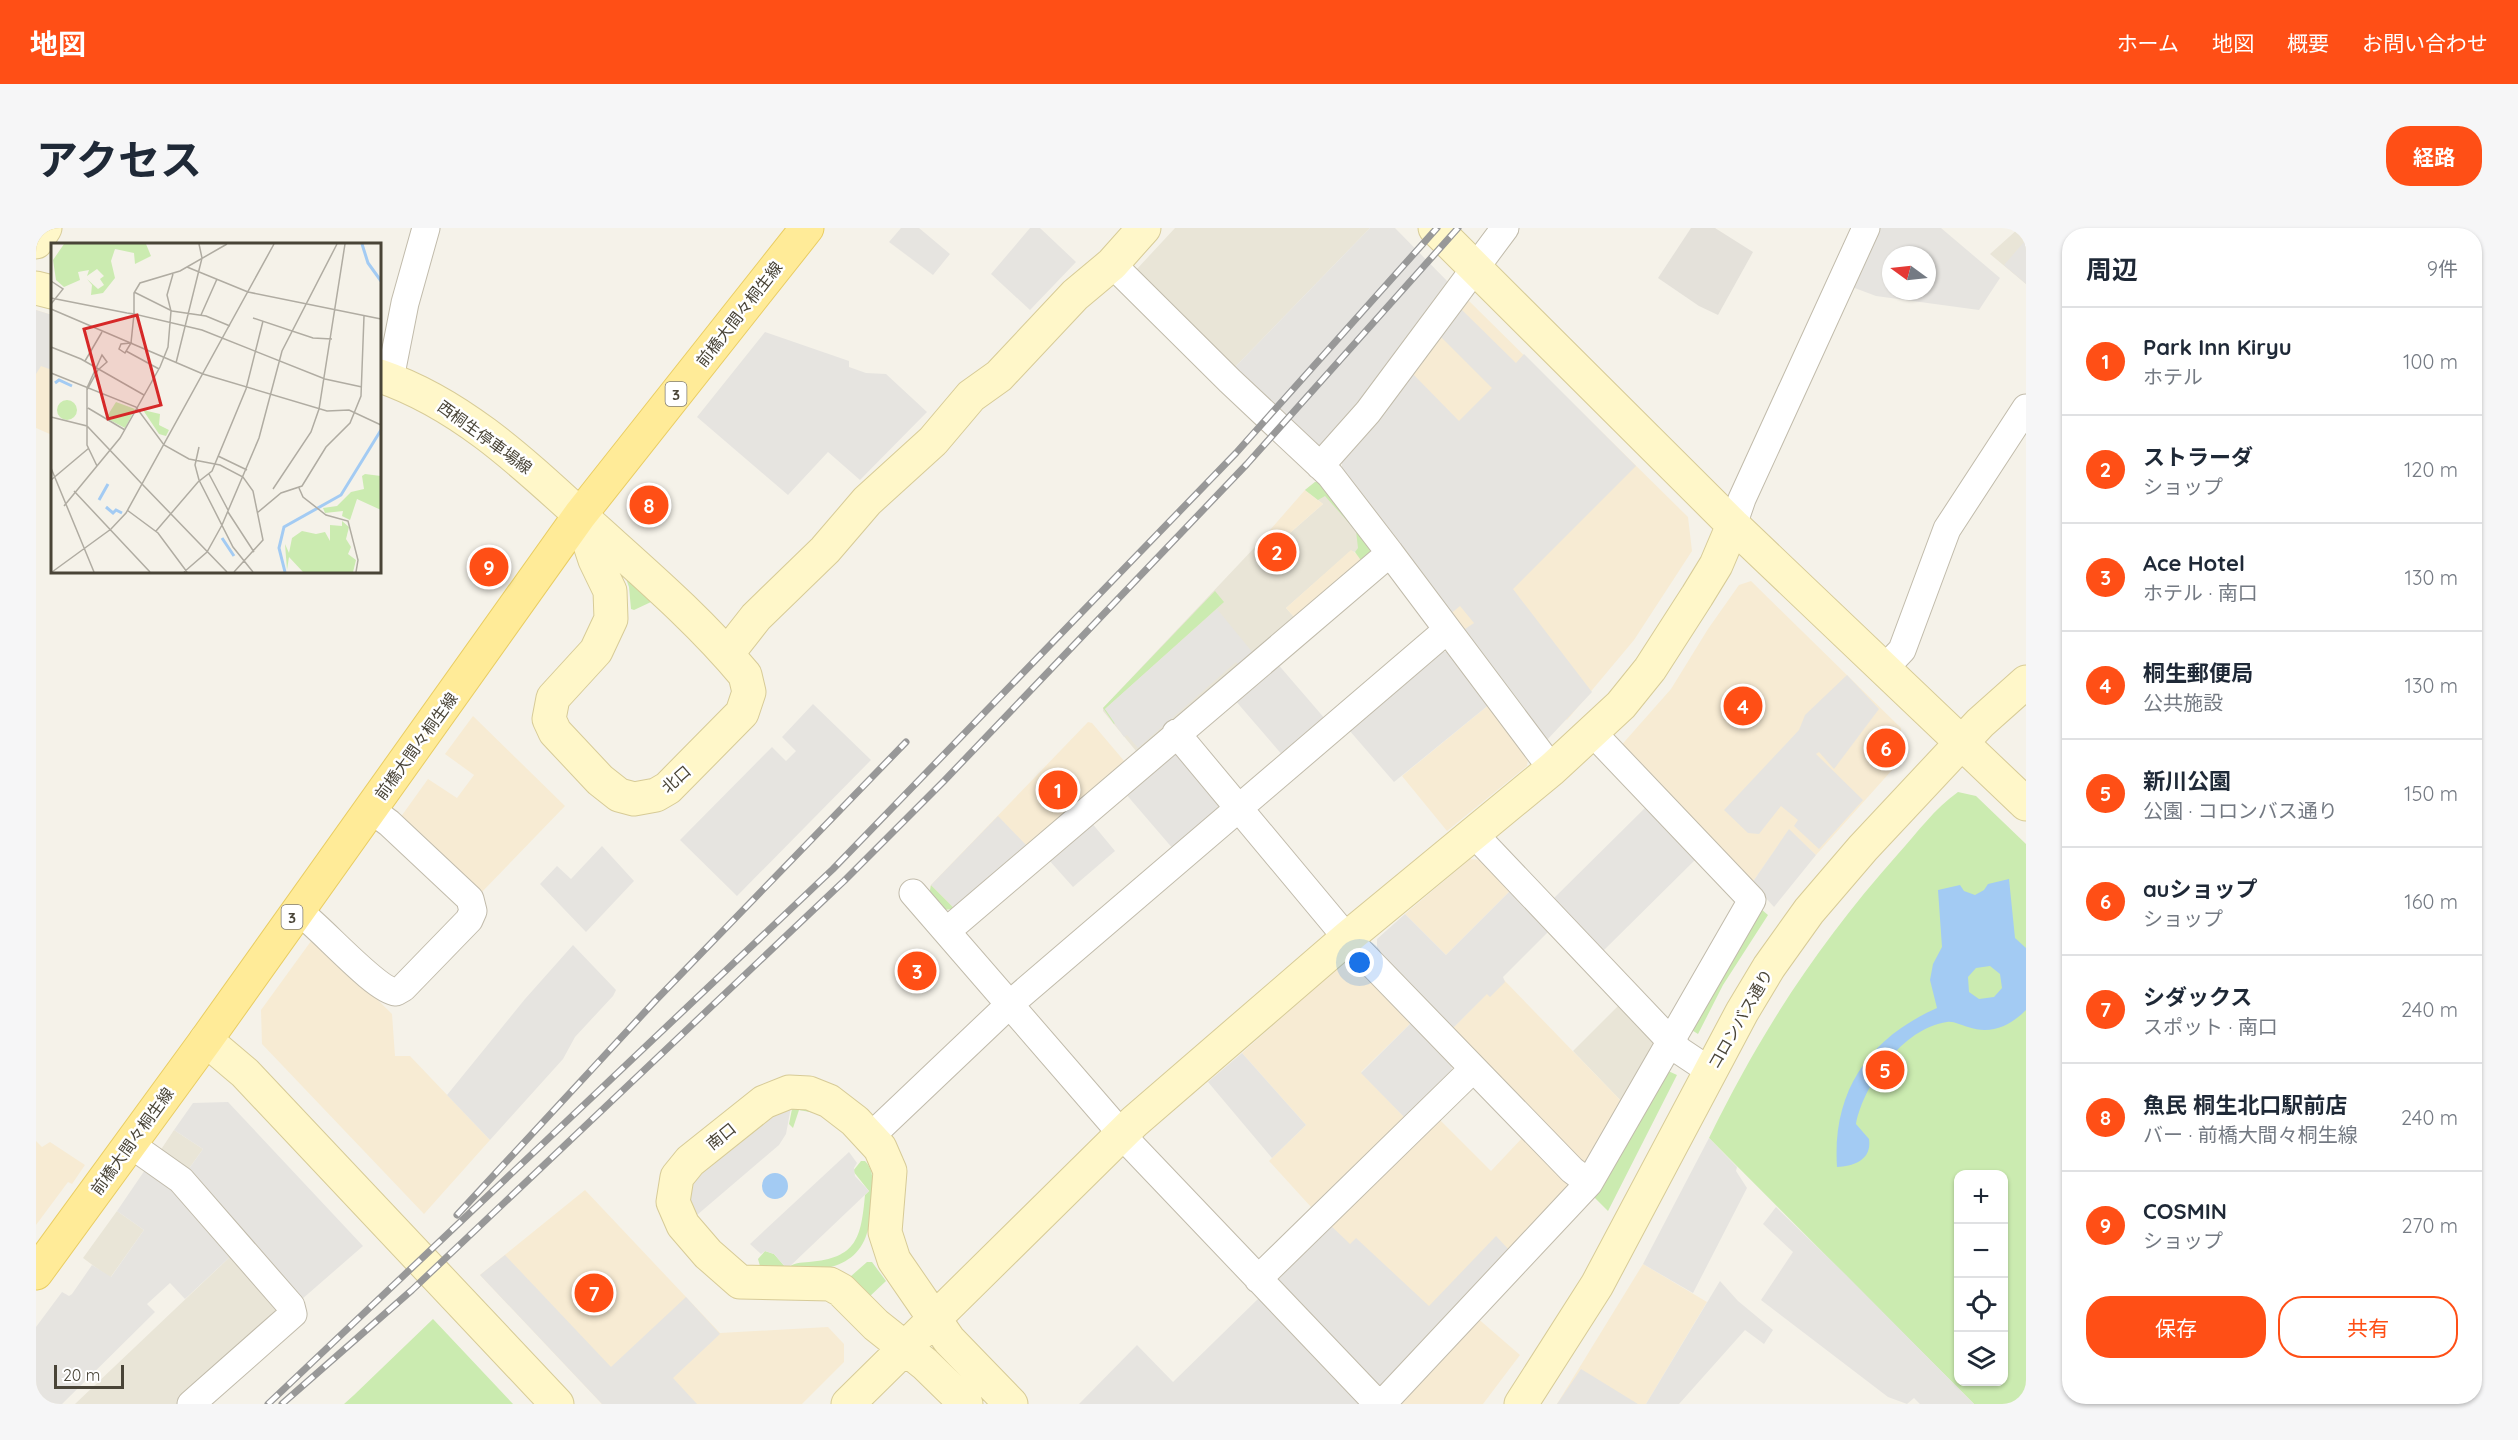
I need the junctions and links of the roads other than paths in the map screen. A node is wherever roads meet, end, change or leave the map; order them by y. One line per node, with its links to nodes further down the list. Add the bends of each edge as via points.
1 (45, 228): 8 (street)
2 (426, 228): 13 (street)
3 (807, 228): 16 (main road, 前橋大間々桐生線 / 3)
4 (1144, 228): 9 (street)
5 (1435, 228): 10 (street)
6 (1505, 228): 10 (street)
7 (1866, 228): 17 (street)
8 (36, 242)
9 (1112, 264): 15 (street); 20 (street, via 1075,294 999,376 971,396 933,441 867,501 825,550 756,617)
10 (1476, 269): 15 (street, via 1368,412); 17 (street)
11 (36, 288): 12 (street)
12 (51, 292)
13 (385, 377): 16 (street, 西桐生停車場線, via 458,414 524,462)
14 (2026, 408): 21 (street, via 1947,529 1902,650)
15 (1320, 466): 18 (street)
16 (580, 515): 20 (street, 北口 / 北口); 20 (street, 北口 / 北口, via 610,591 611,619 601,644 553,698 549,719 555,732 600,780 619,795 634,799 656,795 675,783 746,706 748,682); 29 (main road, 前橋大間々桐生線 / 3)
17 (1733, 525): 21 (street); 23 (street, via 1716,565 1650,669 1621,705)
18 (1390, 553): 19 (street); 24 (street)
19 (1447, 630): 26 (street); 28 (street)
20 (728, 654)
21 (1883, 670): 25 (street)
22 (2026, 682): 25 (street, コロンバス通り)
23 (1592, 732): 26 (street); 37 (street, via 1752,900)
24 (1176, 733): 28 (street); 33 (street)
25 (1960, 744): 27 (street); 39 (street, コロンバス通り, via 1809,912 1769,967)
26 (1552, 769): 30 (street)
27 (2026, 804)
28 (1238, 808): 34 (street); 35 (street)
29 (370, 809): 32 (main road, 前橋大間々桐生線 / 3); 32 (street, via 470,899 473,911 469,920 396,992 381,987)
30 (1473, 833): 34 (street); 37 (street)
31 (914, 893): 33 (street)
32 (297, 910): 36 (main road, 前橋大間々桐生線 / 3)
33 (948, 930): 35 (street)
34 (1347, 938): 38 (street); 40 (street)
35 (1010, 1004): 40 (street); 41 (street)
36 (206, 1040): 42 (main road, 前橋大間々桐生線 / 3); 49 (street, via 245,1073)
37 (1672, 1042): 39 (street, via 1688,1058); 43 (street)
38 (1473, 1069): 43 (street); 45 (street)
39 (1710, 1071): 54 (street, コロンバス通り, via 1597,1285)
40 (1122, 1135): 45 (street); 46 (street)
41 (870, 1137): 46 (street, 南口 / 南口, via 885,1156 890,1171 885,1232 888,1247); 47 (street, 南口 / 南口, via 847,1114 818,1096 798,1091 776,1095 685,1167 675,1183 673,1202 683,1225 733,1278 747,1284 830,1284)
42 (130, 1144): 44 (main road, 前橋大間々桐生線 / 3); 48 (street, via 181,1180 291,1306 292,1314)
43 (1589, 1184): 53 (street)
44 (36, 1273)
45 (1258, 1279): 53 (street)
46 (934, 1318): 47 (street); 52 (street, 南口, via 948,1340)
47 (904, 1347): 50 (street); 51 (street, 南口)
48 (191, 1404)
49 (557, 1404)
50 (848, 1404)
51 (966, 1404)
52 (1011, 1404)
53 (1380, 1404)
54 (1521, 1404)

